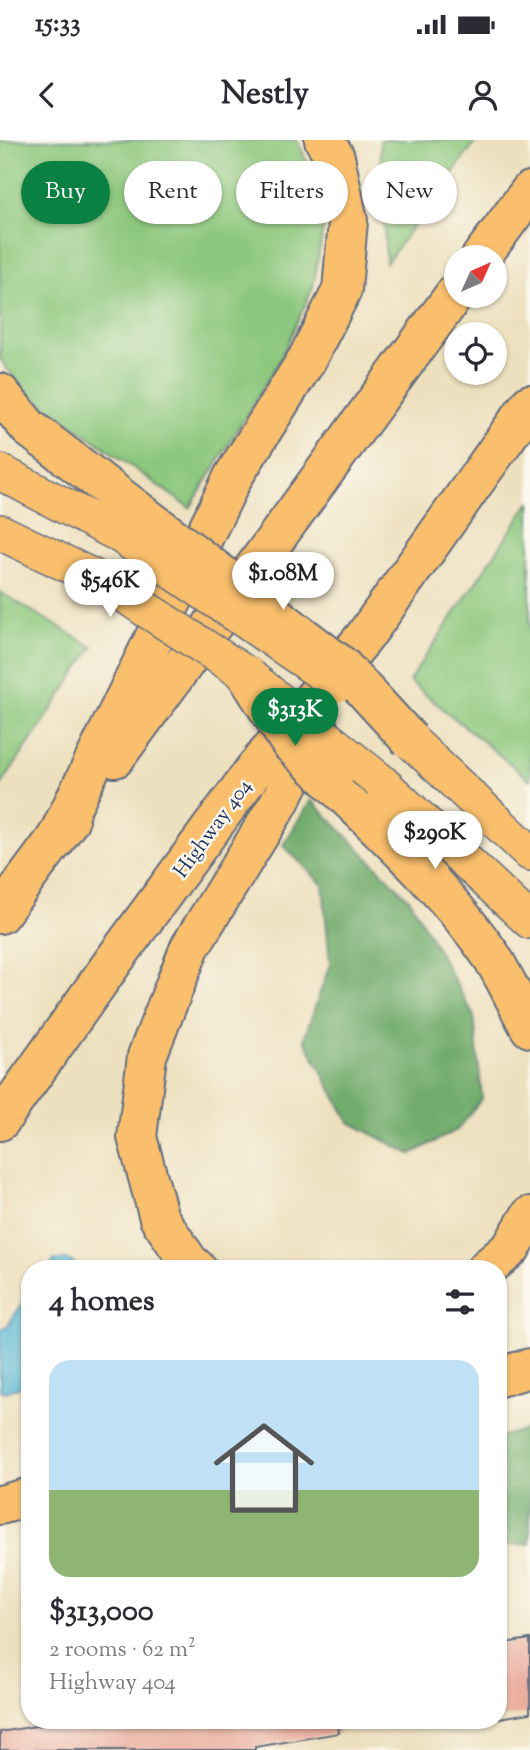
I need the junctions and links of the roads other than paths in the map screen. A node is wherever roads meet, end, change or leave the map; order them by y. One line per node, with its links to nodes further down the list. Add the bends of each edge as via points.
1 (324, 140): 13 (highway, via 335,157 348,222 342,290 307,359 233,477)
2 (530, 191): 3 (highway)
3 (490, 245)
4 (445, 308): 13 (highway)
5 (0, 393): 8 (highway, via 29,428)
6 (530, 404): 10 (highway, Highway 404)
7 (0, 472): 8 (main road)
8 (129, 523): 12 (highway, bridge, via 342,666)
9 (0, 531): 11 (main road, bridge, via 107,584)
10 (365, 636): 18 (highway, Highway 404, via 254,770); 20 (highway, via 279,803 190,947 147,1056 137,1137 159,1218)
11 (246, 674): 16 (main road, bridge, via 379,779); 17 (highway, bridge, via 290,743 401,850 457,912 492,958)
12 (410, 740): 14 (main road)
13 (55, 841): 15 (highway)
14 (530, 853)
15 (0, 914)
16 (530, 921)
17 (530, 1028)
18 (0, 1121)
19 (530, 1216): 21 (highway, via 511,1248)
20 (188, 1260)
21 (497, 1260)
22 (530, 1368): 23 (highway)
23 (507, 1375)
24 (21, 1499): 25 (highway)
25 (0, 1505)

